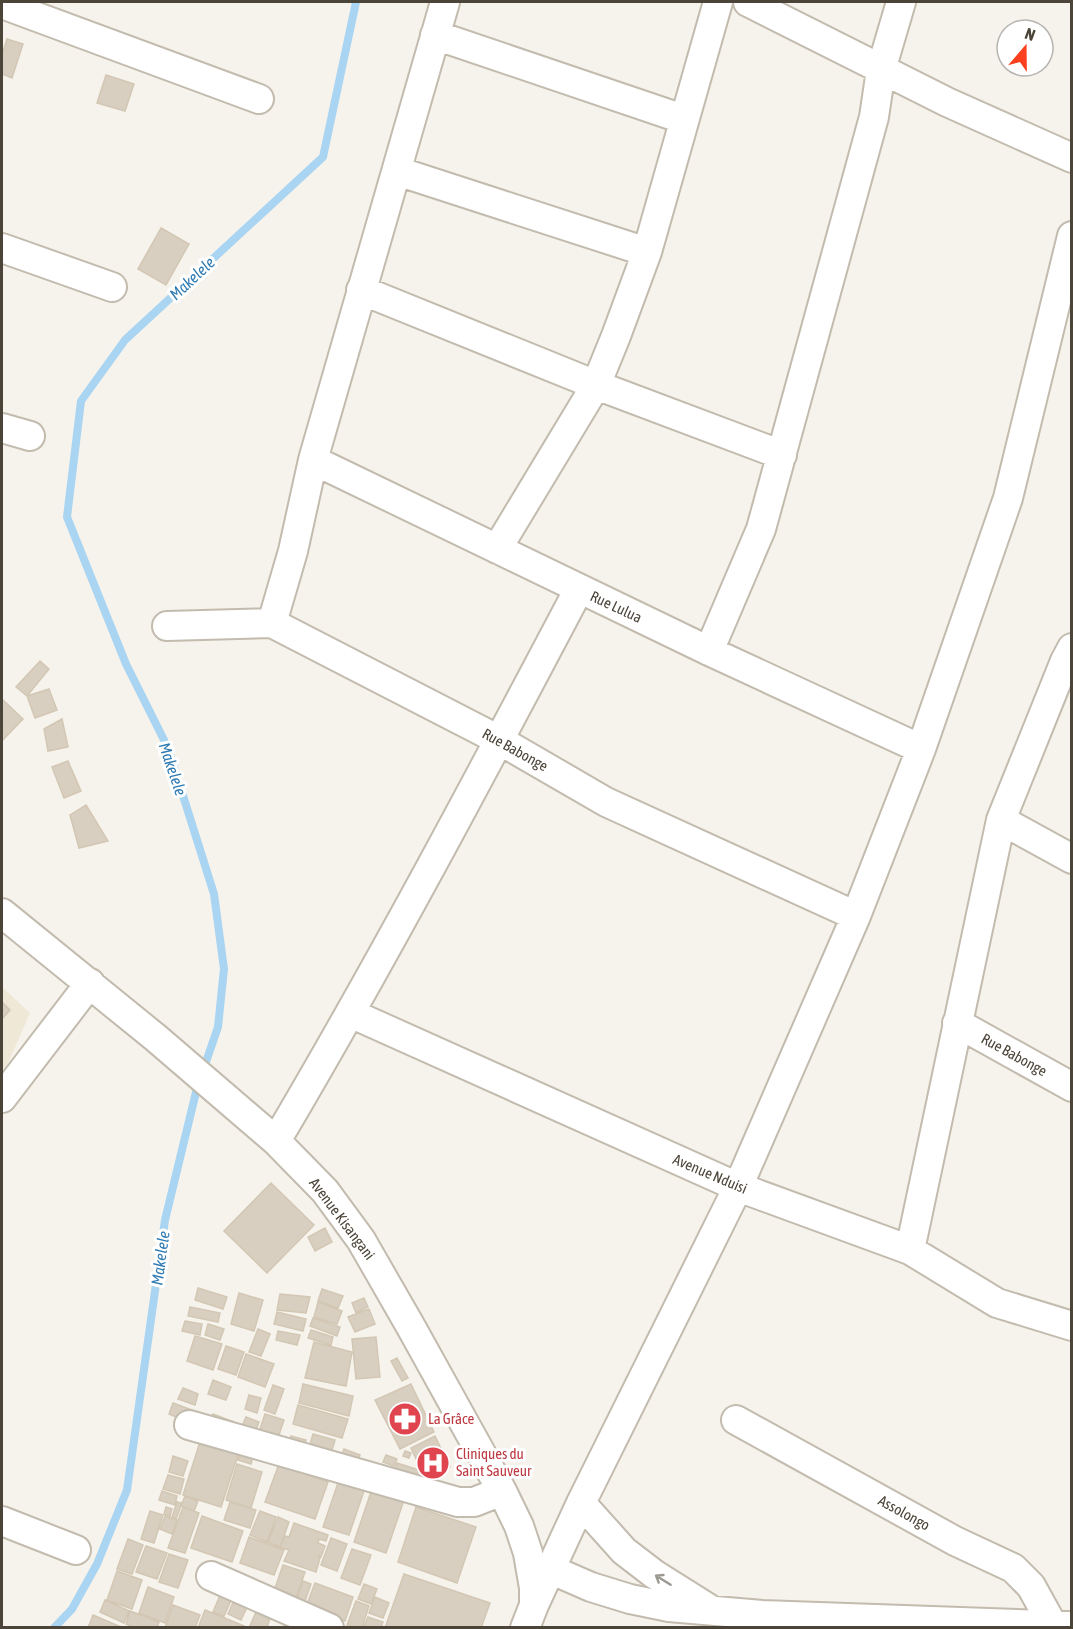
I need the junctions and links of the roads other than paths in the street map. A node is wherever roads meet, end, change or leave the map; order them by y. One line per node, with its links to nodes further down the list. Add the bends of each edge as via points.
1 (445, 2): 6 (street)
2 (718, 2): 9 (street)
3 (748, 2): 7 (street)
4 (901, 2): 7 (street)
5 (2, 4): 8 (street)
6 (435, 35): 9 (street); 11 (street)
7 (881, 70): 10 (street); 20 (street, via 874,117)
8 (259, 99)
9 (683, 119): 13 (street)
10 (1071, 159)
11 (397, 171): 13 (street); 16 (street)
12 (2, 248): 15 (street)
13 (647, 252): 17 (street)
14 (1070, 254): 29 (street, via 1008,498)
15 (112, 287)
16 (361, 290): 17 (street); 21 (street)
17 (596, 385): 20 (street); 22 (street)
18 (2, 428): 19 (street)
19 (30, 436)
20 (782, 455): 27 (street, via 752,553)
21 (313, 460): 22 (street, Rue Lulua); 24 (street)
22 (497, 549): 23 (street, Rue Lulua)
23 (579, 589): 27 (street, Rue Lulua); 28 (street)
24 (272, 622): 25 (street, Rue Babonge); 28 (street, Rue Babonge)
25 (167, 626)
26 (1071, 648): 30 (street)
27 (709, 651): 29 (street, Rue Lulua)
28 (500, 740): 33 (street, Rue Babonge, via 606,802); 35 (street)
29 (921, 749): 33 (street)
30 (1001, 820): 31 (street); 36 (street)
31 (1071, 859)
32 (2, 913): 34 (street, Avenue Kisangani)
33 (856, 916): 40 (street)
34 (90, 983): 38 (street); 39 (street, Avenue Kisangani)
35 (350, 1013): 39 (street); 40 (street, Avenue Nduisi)
36 (957, 1023): 37 (street, Rue Babonge); 41 (street)
37 (1071, 1087)
38 (2, 1098)
39 (276, 1141): 45 (street, Avenue Kisangani, via 325,1191 361,1240)
40 (738, 1187): 41 (street, Avenue Nduisi); 46 (street)
41 (910, 1250): 42 (street, Avenue Nduisi, via 998,1303)
42 (1071, 1326)
43 (736, 1420): 53 (street, Assolongo, via 955,1541 1013,1568)
44 (189, 1425): 45 (street, via 458,1502 474,1502)
45 (502, 1491): 52 (street, Avenue Kisangani, via 528,1553 532,1571)
46 (582, 1503): 49 (street); 51 (street, one-way to 46, via 624,1551)
47 (2, 1521): 48 (street)
48 (76, 1550)
49 (552, 1570): 51 (street, via 630,1599); 52 (street)
50 (211, 1576): 54 (street)
51 (712, 1611): 53 (street)
52 (530, 1616)
53 (1062, 1625)
54 (329, 1628)

